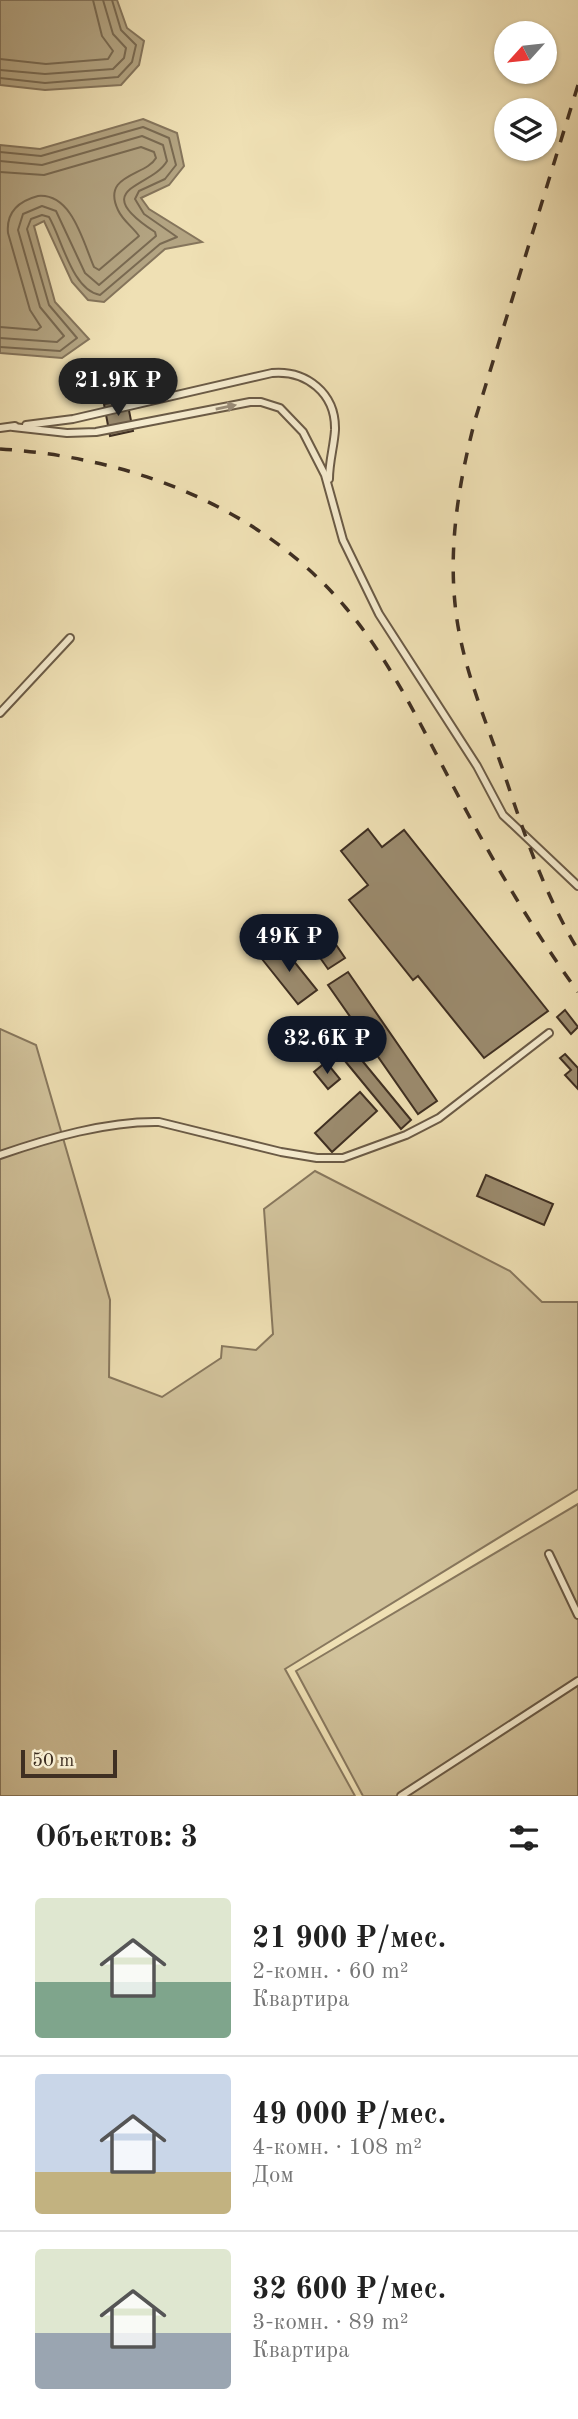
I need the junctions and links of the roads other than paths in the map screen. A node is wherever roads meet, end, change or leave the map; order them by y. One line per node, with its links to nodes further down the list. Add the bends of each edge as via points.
1 (13, 426): 2 (lane); 3 (lane, one-way to 3, via 96,432 261,402 280,408 303,432 318,458); 3 (lane, via 105,412 272,373 298,373 320,388 332,415)
2 (0, 428)
3 (330, 495): 6 (lane, via 342,540 368,595 503,815)
4 (70, 638): 5 (lane)
5 (0, 713)
6 (578, 886)
7 (549, 1033): 8 (lane, via 439,1118 343,1158 300,1156 138,1121)
8 (0, 1155)
9 (549, 1554): 10 (lane)
10 (578, 1615)
11 (578, 1681): 12 (lane)
12 (401, 1796)

